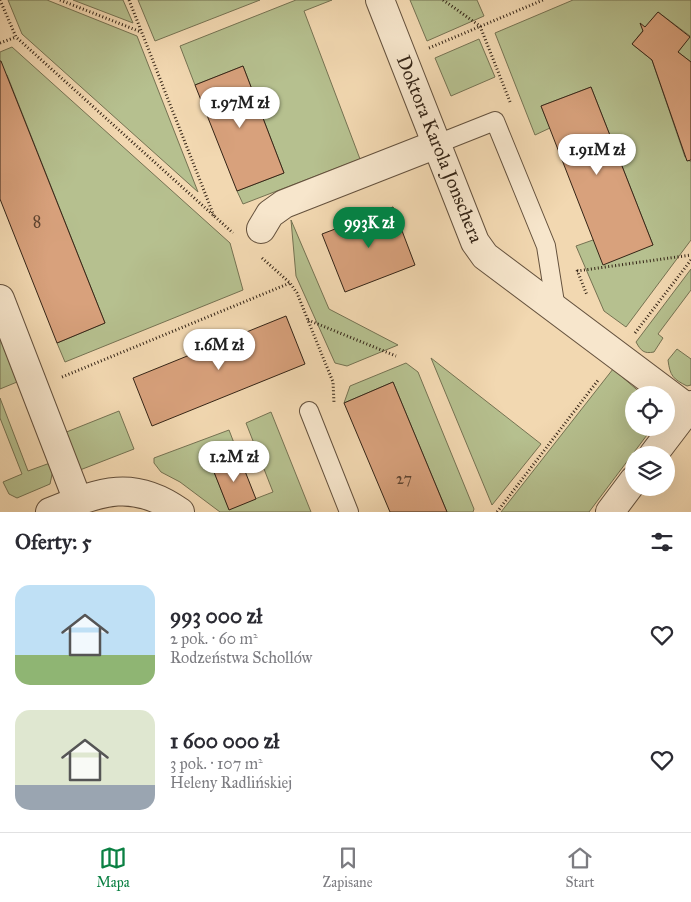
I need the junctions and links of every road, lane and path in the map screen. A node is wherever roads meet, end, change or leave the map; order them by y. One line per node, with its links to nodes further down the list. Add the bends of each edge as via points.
1 (0, 0): 9 (path)
2 (60, 0): 8 (path)
3 (129, 0): 8 (path)
4 (380, 0): 11 (street, Doktora Karola Jonschera)
5 (443, 0): 7 (path)
6 (544, 0): 7 (path)
7 (480, 26): 11 (path)
8 (142, 32): 9 (path, via 214,217)
9 (16, 37): 10 (path)
10 (0, 43)
11 (403, 60): 12 (street, Doktora Karola Jonschera)
12 (437, 144): 13 (street, via 284,204 270,214); 18 (street, Doktora Karola Jonschera, via 475,242 485,256); 18 (lane, via 495,121 546,246)
13 (261, 229)
14 (691, 254): 16 (path)
15 (691, 260): 21 (path)
16 (577, 271)
17 (0, 299): 22 (street)
18 (556, 309): 21 (street, Doktora Karola Jonschera)
19 (307, 319): 20 (path); 22 (path, via 290,284); 23 (path, via 332,382)
20 (396, 356)
21 (618, 356): 24 (street, Doktora Karola Jonschera); 32 (path)
22 (34, 387): 28 (street)
23 (335, 407)
24 (690, 407): 26 (street)
25 (310, 411): 31 (lane)
26 (660, 446)
27 (625, 492): 33 (street)
28 (78, 501): 29 (street); 30 (street, via 108,492 128,491 148,494)
29 (50, 512)
30 (180, 512)
31 (349, 512)
32 (497, 512)
33 (610, 512)

